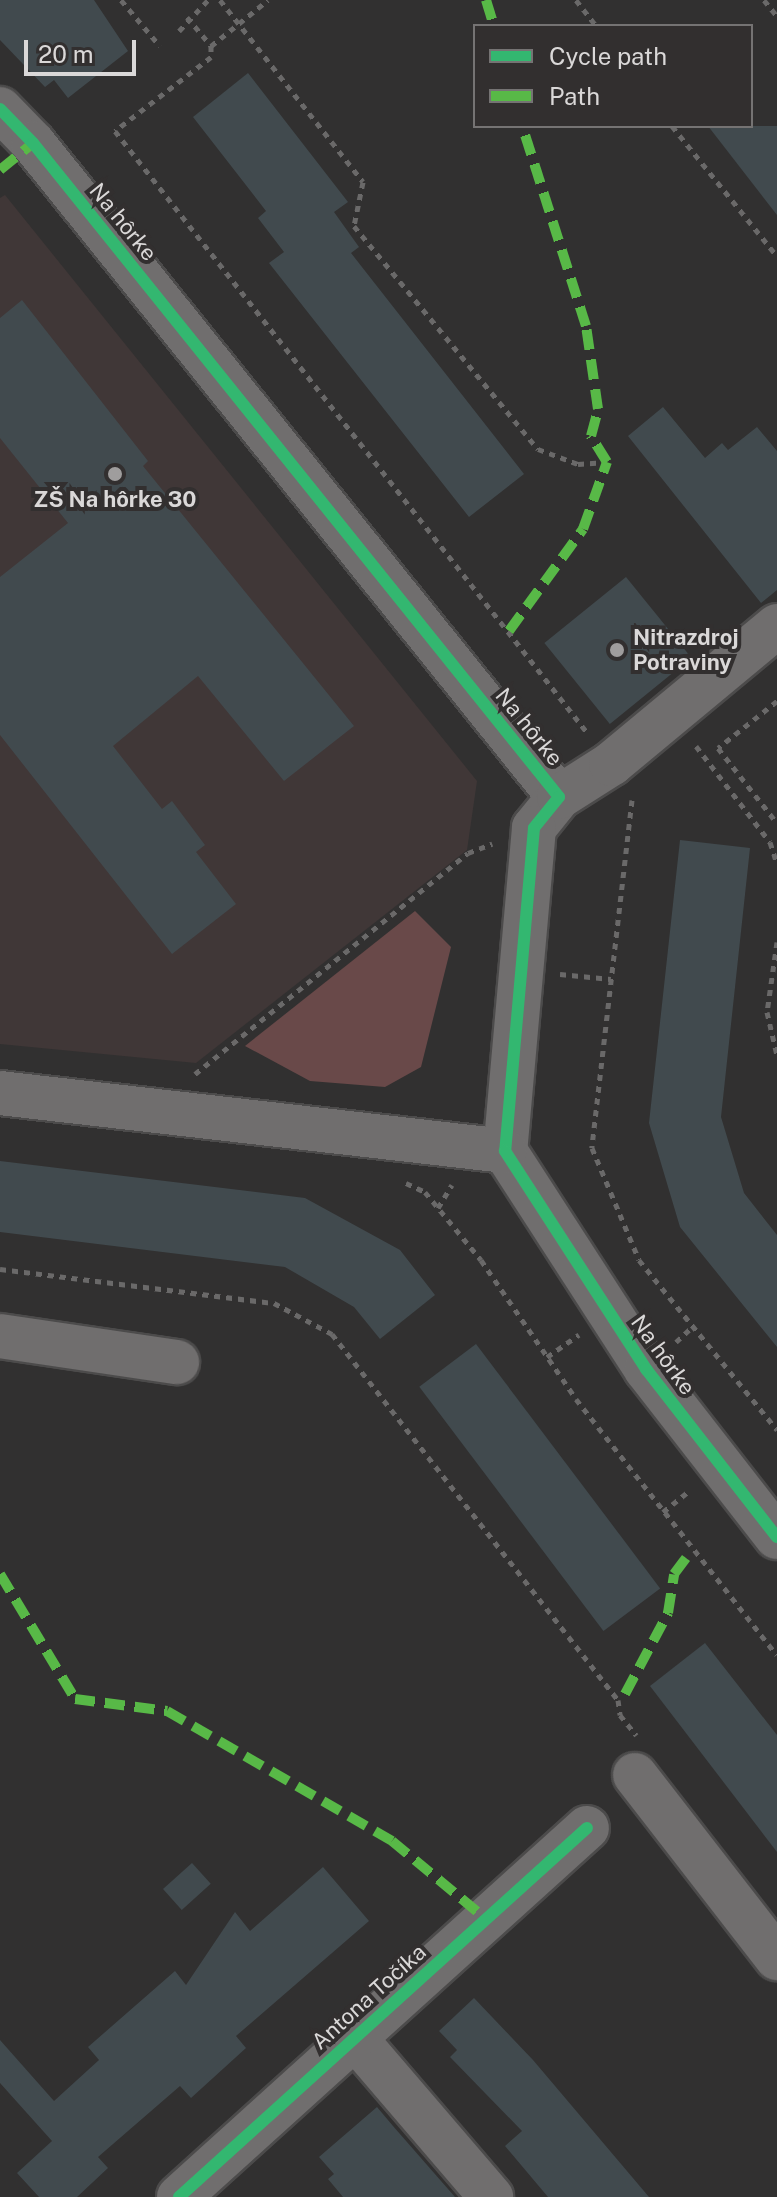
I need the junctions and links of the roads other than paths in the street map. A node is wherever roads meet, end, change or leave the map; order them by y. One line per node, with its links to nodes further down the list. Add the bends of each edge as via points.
1 (0, 109): 3 (street, Na hôrke, via 33,143)
2 (777, 626): 3 (street, Na hôrke)
3 (547, 812): 5 (street, via 520,970)
4 (0, 1093): 5 (street)
5 (505, 1151): 8 (street, Na hôrke, via 646,1369)
6 (0, 1336): 7 (street)
7 (177, 1362)
8 (777, 1537)
9 (640, 1761): 11 (street)
10 (587, 1828): 12 (street, Antona Točíka)
11 (777, 1958)
12 (354, 2037): 13 (street, Antona Točíka); 14 (street)
13 (179, 2197)
14 (491, 2197)

